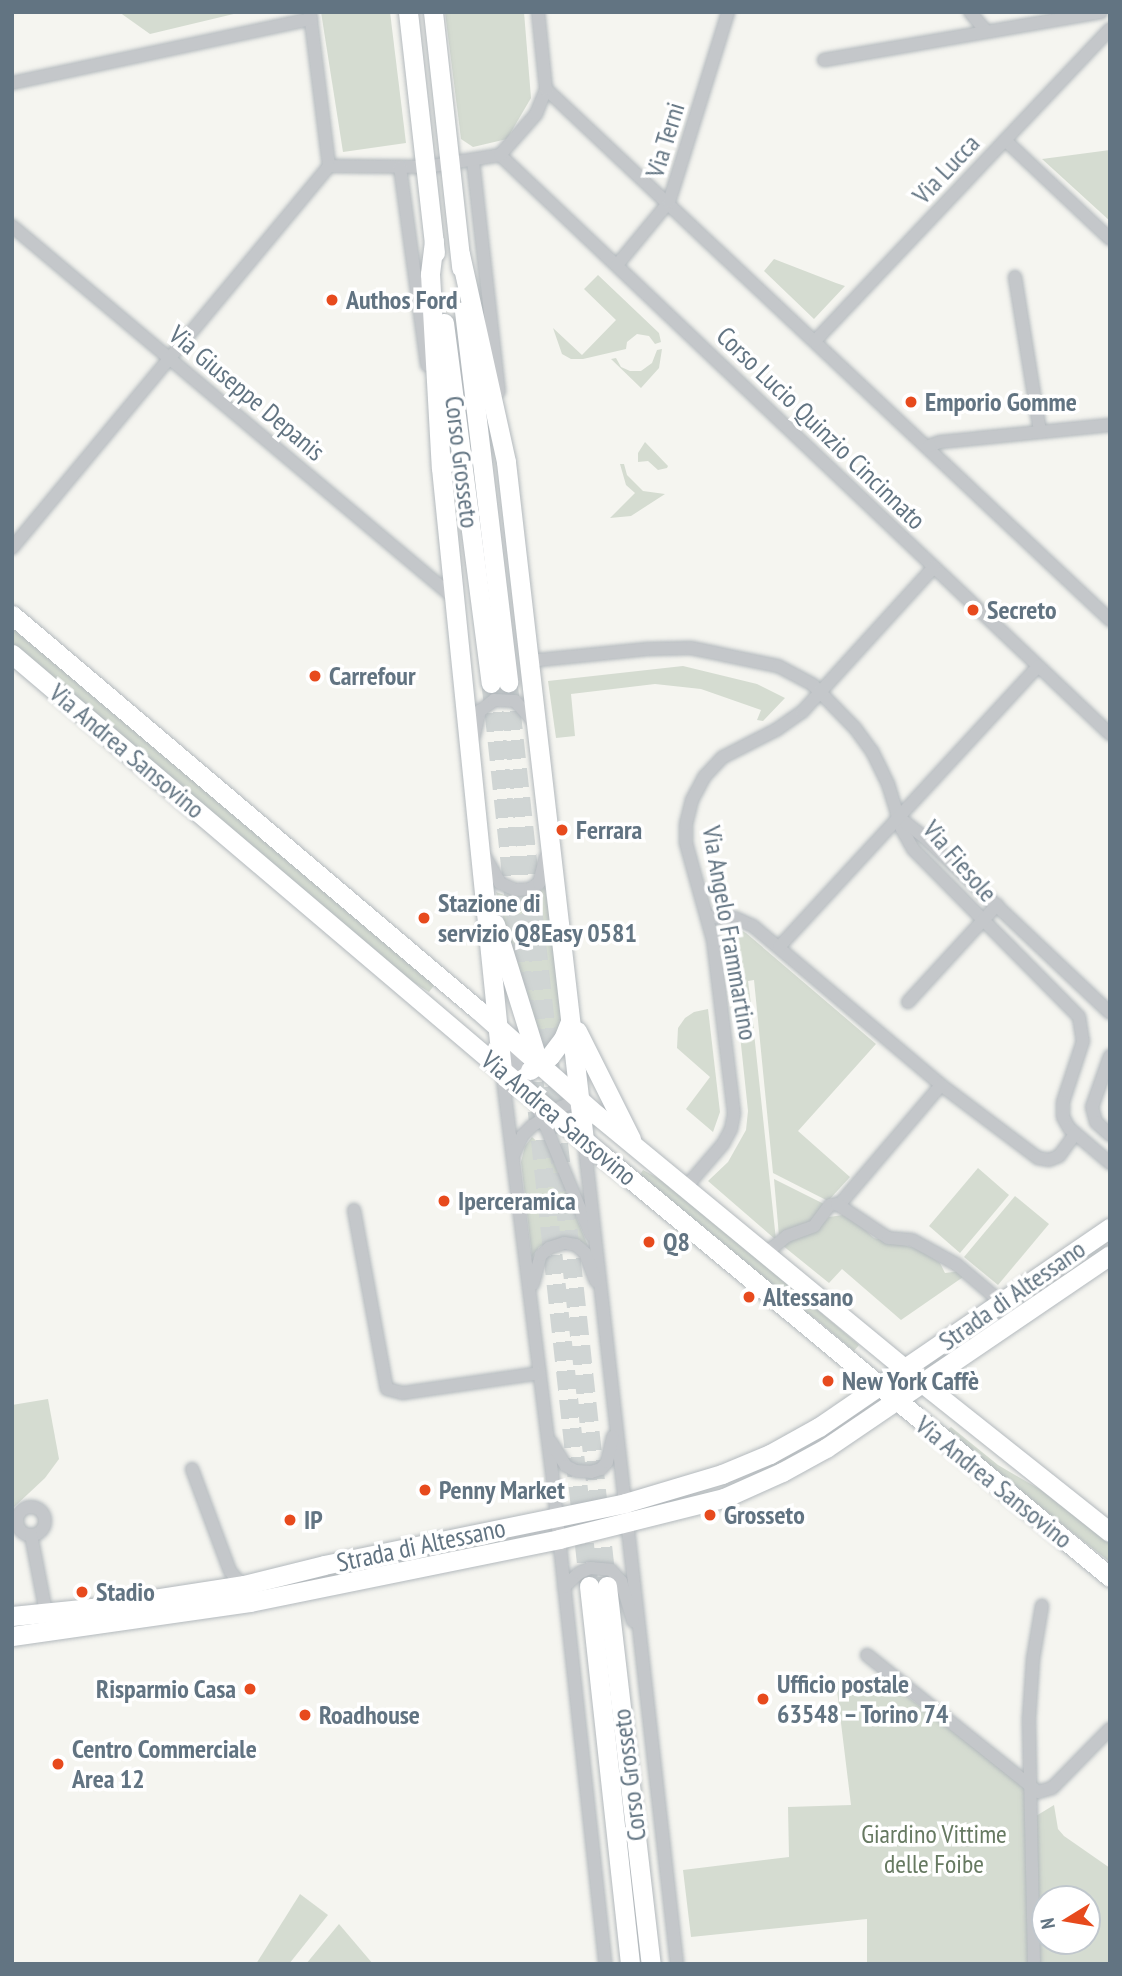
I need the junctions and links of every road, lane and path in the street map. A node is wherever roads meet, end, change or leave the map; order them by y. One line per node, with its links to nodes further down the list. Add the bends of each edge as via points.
1 (408, 12): 19 (main road, Corso Grosseto)
2 (433, 12): 16 (main road, Corso Grosseto)
3 (538, 12): 12 (street)
4 (728, 12): 20 (street, Via Terni)
5 (970, 12): 9 (street)
6 (1101, 12): 9 (street)
7 (311, 16): 11 (street); 17 (street)
8 (1110, 29): 13 (street, Via Lucca)
9 (985, 30): 10 (street)
10 (824, 60)
11 (12, 83)
12 (546, 89): 14 (street, via 536,114); 20 (street)
13 (1005, 140): 22 (street); 27 (street, Via Lucca)
14 (500, 155): 15 (street); 25 (street, Corso Lucio Quinzio Cincinnato)
15 (473, 161): 16 (street); 32 (street, Corso Grosseto)
16 (451, 164): 19 (street); 24 (main road, Corso Grosseto)
17 (328, 166): 18 (street); 28 (street)
18 (401, 167): 19 (street); 33 (street, Corso Grosseto)
19 (426, 167): 23 (main road, Corso Grosseto)
20 (669, 202): 25 (street, Via Terni); 27 (street)
21 (12, 226): 28 (street, Via Giuseppe Depanis)
22 (1110, 239)
23 (433, 241): 24 (main road, Corso Grosseto, via 499,683); 33 (main road, Corso Grosseto, via 430,274)
24 (460, 254): 32 (main road, Corso Grosseto)
25 (617, 265): 35 (street, Corso Lucio Quinzio Cincinnato)
26 (1015, 277): 30 (street)
27 (815, 341): 31 (street)
28 (169, 358): 34 (street); 36 (street, Via Giuseppe Depanis)
29 (1110, 425): 30 (street)
30 (1040, 431): 31 (street)
31 (929, 446): 38 (street)
32 (506, 462): 40 (main road, Corso Grosseto)
33 (441, 468): 36 (main road, Corso Grosseto)
34 (12, 548)
35 (934, 567): 41 (street, Corso Lucio Quinzio Cincinnato); 42 (street, Via Angelo Frammartino)
36 (452, 596): 45 (main road, Corso Grosseto)
37 (12, 615): 57 (main road, Via Andrea Sansovino)
38 (1110, 620)
39 (12, 654): 59 (main road, Via Andrea Sansovino)
40 (529, 661): 42 (street, via 656,649 708,650 778,666); 43 (main road, Corso Grosseto)
41 (1038, 666): 44 (street, Corso Lucio Quinzio Cincinnato); 46 (street)
42 (819, 691): 46 (street, via 872,751); 51 (street, Via Angelo Frammartino, via 791,720 719,761 694,795 686,840)
43 (536, 725): 45 (street, Corso Grosseto, via 515,701 489,701 478,715); 47 (main road, Corso Grosseto)
44 (1107, 725)
45 (469, 757): 48 (main road, Corso Grosseto)
46 (897, 816): 50 (street, Via Fiesole); 52 (street, Via Fiesole, via 913,849); 53 (street)
47 (548, 825): 48 (street, Corso Grosseto, via 543,877 530,889 516,891 503,886); 56 (main road, Corso Grosseto)
48 (477, 843): 49 (main road, Corso Grosseto)
49 (482, 879): 57 (main road, Corso Grosseto); 59 (main road)
50 (997, 905): 52 (street); 55 (street, Via Fiesole)
51 (708, 918): 53 (street, via 739,919); 68 (street, Via Angelo Frammartino, via 734,1113 723,1144)
52 (982, 920): 54 (street); 62 (street, Via Fiesole, via 1080,1020 1083,1044 1062,1107 1067,1126)
53 (779, 947): 60 (street)
54 (908, 1002)
55 (1110, 1013)
56 (571, 1017): 59 (main road, via 561,1042); 61 (main road, Corso Grosseto); 65 (main road)
57 (497, 1027): 59 (main road, Via Andrea Sansovino); 59 (main road, Corso Grosseto)
58 (1110, 1056): 63 (street, via 1092,1107 1096,1122)
59 (521, 1069): 61 (main road, Via Andrea Sansovino); 61 (main road, Via Andrea Sansovino, via 533,1096); 66 (street, Corso Grosseto)
60 (941, 1085): 62 (street, via 1038,1158 1057,1157); 69 (street)
61 (559, 1109): 64 (main road, Corso Grosseto); 64 (main road, Via Andrea Sansovino); 65 (main road, Via Andrea Sansovino); 66 (street, via 525,1132); 72 (street, Corso Grosseto)
62 (1075, 1134): 67 (street, Via Fiesole)
63 (1110, 1135)
64 (584, 1140): 72 (street, Corso Grosseto); 81 (main road, Via Andrea Sansovino)
65 (633, 1144): 68 (main road, Via Andrea Sansovino)
66 (512, 1160): 77 (street, Corso Grosseto)
67 (1110, 1163)
68 (686, 1187): 73 (main road, Via Andrea Sansovino)
69 (839, 1205): 73 (street, via 830,1205 814,1226 787,1236); 76 (street, via 888,1238 912,1240 956,1264)
70 (354, 1210): 79 (street, via 387,1389 403,1393)
71 (1110, 1228): 76 (main road, Strada di Altessano)
72 (598, 1251): 75 (street, Corso Grosseto)
73 (766, 1253): 78 (main road, Via Andrea Sansovino)
74 (1110, 1255): 80 (main road, Strada di Altessano)
75 (601, 1298): 77 (street, Corso Grosseto, via 585,1253 565,1243 541,1255); 83 (street, Corso Grosseto)
76 (1001, 1302): 78 (main road, Strada di Altessano)
77 (531, 1303): 79 (street, Corso Grosseto)
78 (906, 1370): 80 (main road, Via Andrea Sansovino); 81 (main road, Strada di Altessano)
79 (540, 1373): 84 (street, Corso Grosseto)
80 (922, 1382): 82 (main road, Strada di Altessano); 90 (main road, Via Andrea Sansovino)
81 (880, 1388): 82 (main road, Via Andrea Sansovino); 86 (main road, Strada di Altessano, via 758,1460)
82 (895, 1402): 89 (main road, Strada di Altessano, via 763,1482 707,1504); 93 (main road, Via Andrea Sansovino)
83 (615, 1422): 84 (street, Corso Grosseto, via 609,1458 601,1469 591,1472 566,1466); 86 (street, Corso Grosseto)
84 (545, 1429): 87 (street, Corso Grosseto)
85 (192, 1469): 95 (street, via 230,1571)
86 (625, 1503): 87 (main road, Strada di Altessano); 89 (street, Corso Grosseto)
87 (556, 1517): 92 (street, Corso Grosseto); 95 (main road, Strada di Altessano, via 324,1565)
88 (14, 1523): 91 (street); 91 (street, via 24,1507 41,1511 43,1528)
89 (628, 1523): 92 (main road, Strada di Altessano); 100 (street, Corso Grosseto)
90 (1110, 1532)
91 (31, 1535): 98 (street)
92 (559, 1539): 94 (street, Corso Grosseto); 95 (main road, Strada di Altessano)
93 (1110, 1577)
94 (564, 1587): 100 (street, Corso Grosseto, via 590,1568 615,1572); 105 (street, Corso Grosseto)
95 (247, 1594): 98 (main road, Strada di Altessano, via 119,1623)
96 (1042, 1606): 103 (street, via 1030,1686)
97 (12, 1616): 98 (main road, Strada di Altessano)
98 (48, 1621): 99 (main road, Strada di Altessano)
99 (12, 1636)
100 (642, 1644): 107 (street, Corso Grosseto)
101 (867, 1655): 103 (street)
102 (1110, 1729): 103 (street, via 1052,1788 1041,1793)
103 (1031, 1789): 108 (street)
104 (629, 1959): 106 (main road, Corso Grosseto, via 598,1586)
105 (605, 1964)
106 (651, 1964)
107 (677, 1964)
108 (1034, 1964)

